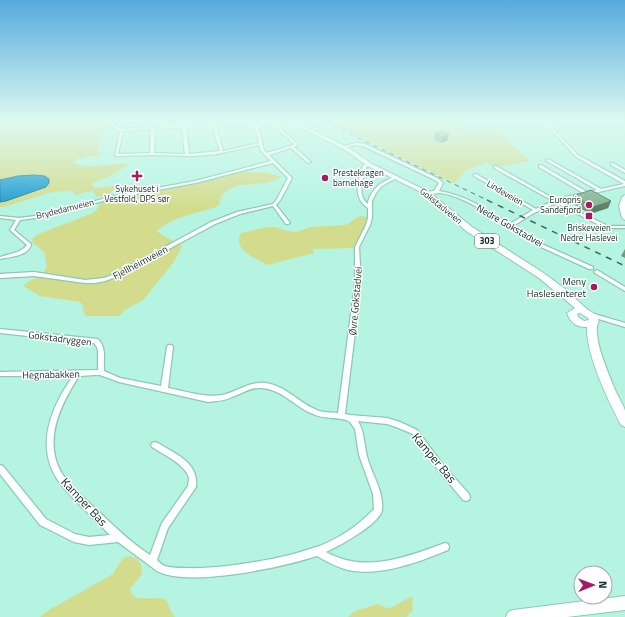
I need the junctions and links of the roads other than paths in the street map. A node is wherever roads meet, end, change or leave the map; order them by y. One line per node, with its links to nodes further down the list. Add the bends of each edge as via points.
1 (117, 151): 12 (street, via 116,155)
2 (152, 151): 12 (street)
3 (187, 151): 14 (street)
4 (228, 151): 11 (street)
5 (263, 151): 13 (street)
6 (280, 151): 13 (street)
7 (295, 151): 17 (street)
8 (350, 151): 18 (main road, Gokstadveien / 303)
9 (376, 151): 27 (street, via 436,179 441,183)
10 (572, 151): 25 (street)
11 (222, 152): 14 (street)
12 (152, 154): 14 (street)
13 (267, 154): 16 (street)
14 (187, 155)
15 (548, 160): 26 (street)
16 (273, 162): 32 (street, via 290,178); 37 (street, Brydedamveien, via 221,176)
17 (309, 162)
18 (368, 164): 24 (main road, Gokstadveien / 303); 33 (street, via 363,171 360,195)
19 (612, 164): 22 (street)
20 (540, 166): 29 (street)
21 (495, 167): 31 (street)
22 (625, 172)
23 (475, 175): 34 (street, Lindeveien)
24 (396, 177): 28 (main road, Gokstadveien / 303); 33 (street, Øvre Gokstadvei, via 374,193)
25 (625, 184): 26 (street)
26 (600, 190): 29 (street)
27 (436, 192): 28 (street, Nedre Gokstadvei); 39 (street, Nedre Gokstadvei, via 470,202)
28 (427, 193): 45 (main road, Gokstadveien / 303, via 475,234)
29 (585, 193): 31 (street)
30 (625, 198): 36 (main road, via 622,206)
31 (556, 202): 34 (street); 40 (street, via 607,226)
32 (274, 205): 38 (street); 44 (street, Fjellheimveien, via 213,223 117,275 102,280 71,281 34,274)
33 (369, 207): 57 (street, Øvre Gokstadvei, via 370,218 358,247 358,283)
34 (536, 210): 39 (street)
35 (0, 217): 37 (street, Brydedamveien)
36 (625, 218)
37 (19, 219): 41 (street, via 12,230 29,245 28,248 20,253)
38 (288, 223)
39 (509, 227): 42 (street, Nedre Gokstadvei)
40 (625, 227)
41 (0, 258)
42 (591, 268)
43 (597, 272): 46 (street)
44 (0, 276)
45 (542, 276): 47 (main road, Gokstadveien / 303, via 567,300); 48 (main road, Gokstadveien / 303)
46 (625, 290)
47 (575, 316): 48 (main road, via 586,324); 48 (main road, via 577,310); 52 (main road, Gokstadveien / 303)
48 (590, 318): 49 (street); 52 (main road, Gokstadveien / 303)
49 (625, 325)
50 (0, 331): 53 (street, Gokstadryggen, via 96,341 101,350)
51 (170, 347): 56 (street)
52 (597, 350): 59 (main road, Gokstadveien / 303, via 612,396)
53 (102, 372): 55 (street, Hegnabakken); 56 (street, via 119,380)
54 (0, 374): 55 (street, Hegnabakken)
55 (76, 374): 63 (street, Kamper Bas, via 51,422 52,456 59,474)
56 (164, 390): 57 (street, via 208,399 262,385 289,396 312,412 326,416)
57 (341, 416): 58 (street, Kamper Bas)
58 (351, 418): 62 (street, Kamper Bas, via 386,421 415,432 441,468); 65 (street, Kamper Bas, via 358,428 362,451 379,504 378,511 361,528)
59 (625, 422)
60 (155, 445): 66 (street, via 191,470 195,480 165,526)
61 (0, 468): 63 (street, Kamper Bas, via 43,522 74,538 89,541)
62 (466, 496)
63 (119, 538): 66 (street, Kamper Bas)
64 (445, 547): 65 (street, via 378,567 355,568 330,560)
65 (316, 551): 66 (street, Kamper Bas, via 287,560 207,572 163,570)
66 (152, 562)
67 (625, 603): 68 (main road)
68 (513, 617)

